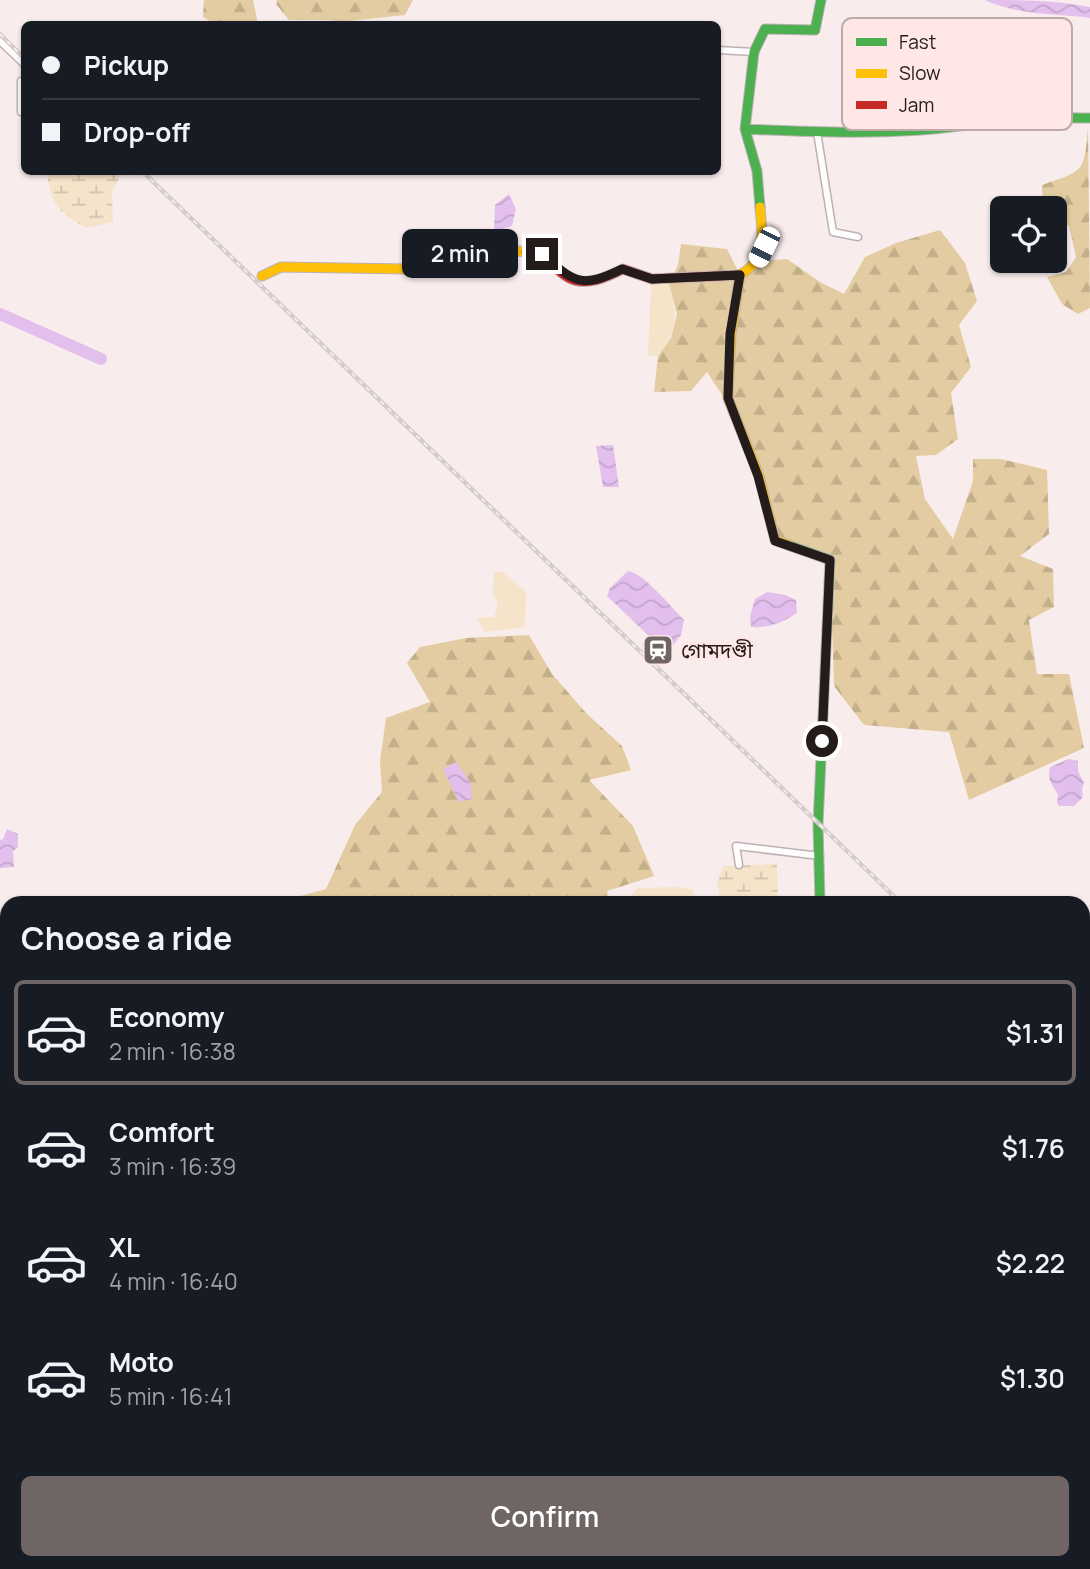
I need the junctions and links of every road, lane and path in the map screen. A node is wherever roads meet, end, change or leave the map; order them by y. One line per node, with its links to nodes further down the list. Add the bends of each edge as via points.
1 (821, 0): 4 (street, via 816,30 765,29)
2 (0, 41): 5 (street)
3 (721, 50): 4 (street)
4 (754, 52): 10 (street)
5 (21, 61)
6 (21, 81): 7 (street)
7 (21, 112)
8 (1072, 118): 9 (street)
9 (1090, 118)
10 (745, 129): 12 (street); 14 (street, via 757,171 764,247 754,267)
11 (922, 130): 12 (street)
12 (817, 132): 13 (street, via 833,232)
13 (858, 237)
14 (740, 275): 15 (street, via 652,279 622,269 598,281 570,279 542,254 495,248 443,253 408,269 281,267); 16 (street, via 730,334 728,398 758,476 775,541 830,560)
15 (262, 276)
16 (820, 856): 17 (street, via 736,846); 18 (street)
17 (739, 865)
18 (820, 896)

